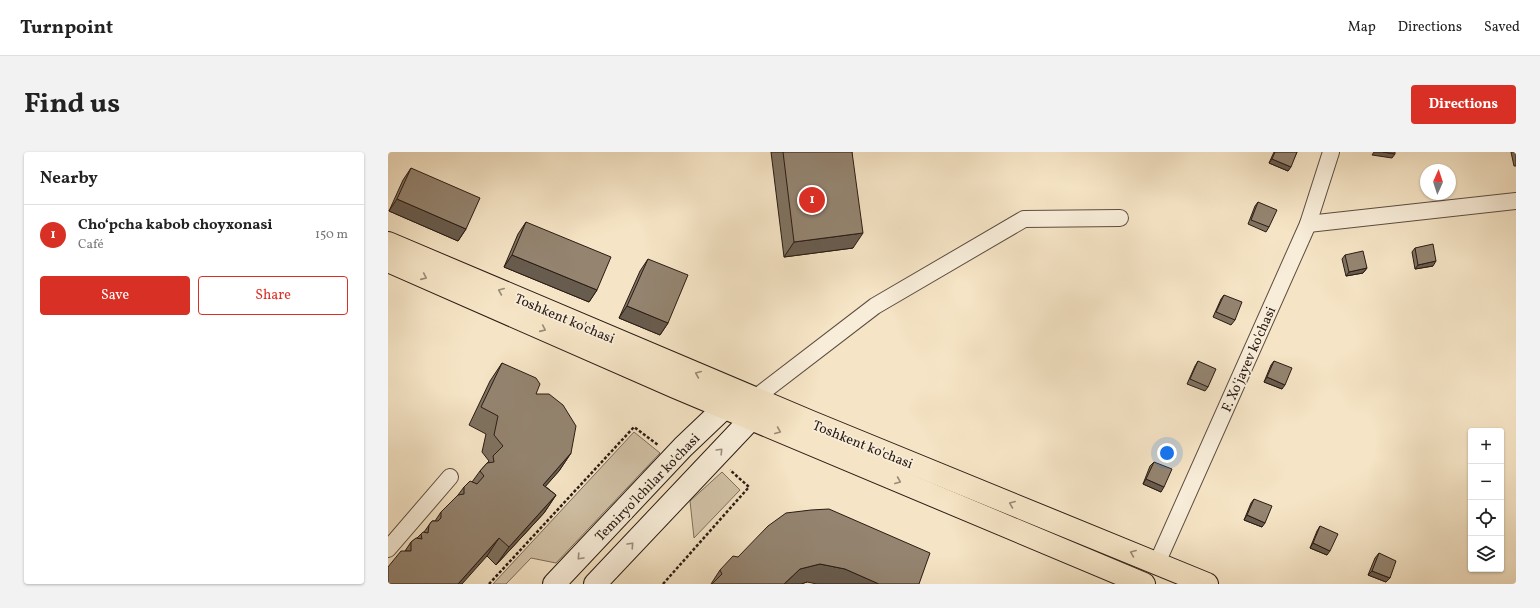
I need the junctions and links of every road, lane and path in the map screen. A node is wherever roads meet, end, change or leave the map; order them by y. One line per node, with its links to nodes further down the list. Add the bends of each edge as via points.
1 (1331, 152): 4 (street, F. Xo'jayev ko'chasi)
2 (1516, 201): 4 (street)
3 (1120, 218): 7 (street, via 1024,219 875,306)
4 (1308, 224): 13 (street, F. Xo'jayev ko'chasi)
5 (388, 243): 7 (main road, Toshkent ko'chasi, one-way to 5, via 723,385)
6 (388, 261): 8 (main road, Toshkent ko'chasi, one-way to 8)
7 (750, 406): 8 (main road, Toshkent ko'chasi); 10 (main road, Temiryo'lchilar ko'chasi, one-way to 7); 13 (main road, Toshkent ko'chasi, one-way to 7, via 776,407); 14 (main road, Toshkent ko'chasi, one-way to 14)
8 (724, 408): 16 (main road, Temiryo'lchilar ko'chasi, one-way to 16)
9 (659, 445): 15 (path, via 634,427)
10 (715, 456): 17 (main road, Temiryo'lchilar ko'chasi, one-way to 10); 18 (path, via 750,487)
11 (450, 477): 12 (street)
12 (388, 549)
13 (1157, 563): 20 (main road, Toshkent ko'chasi)
14 (1115, 578): 19 (main road, Toshkent ko'chasi)
15 (489, 584)
16 (554, 584)
17 (594, 584)
18 (663, 584)
19 (1144, 584)
20 (1207, 584)

